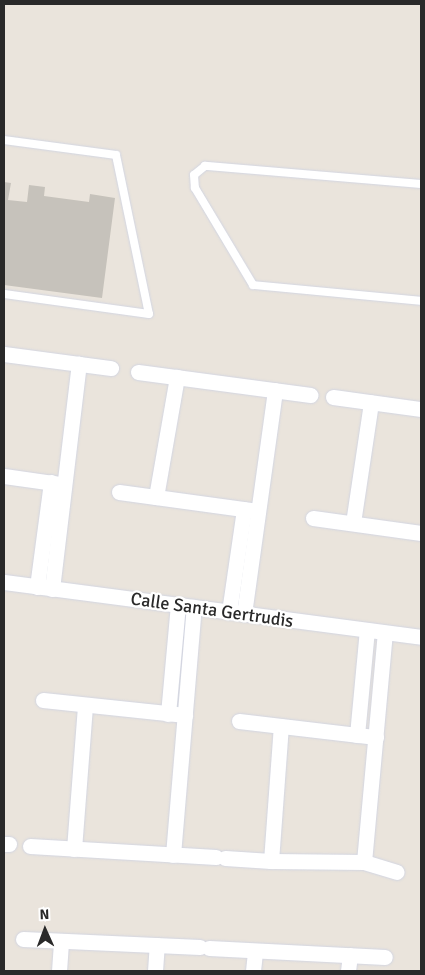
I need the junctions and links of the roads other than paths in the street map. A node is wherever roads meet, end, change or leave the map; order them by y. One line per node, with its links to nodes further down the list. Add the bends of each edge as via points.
1 (4, 140): 3 (lane, via 116,155 149,314)
2 (421, 184): 4 (lane, via 205,166 194,175 195,188 253,285)
3 (4, 294)
4 (421, 301)
5 (4, 354): 6 (street)
6 (79, 364): 7 (street); 16 (street)
7 (111, 368)
8 (138, 372): 9 (street)
9 (177, 377): 10 (street); 18 (street)
10 (275, 390): 11 (street); 19 (street)
11 (310, 395)
12 (332, 397): 13 (street)
13 (371, 402): 14 (street); 21 (street)
14 (421, 409)
15 (4, 476): 16 (street)
16 (58, 483): 24 (street); 25 (street)
17 (119, 492): 18 (street)
18 (156, 497): 19 (street)
19 (251, 510): 28 (street)
20 (313, 518): 21 (street)
21 (353, 523): 22 (street)
22 (421, 533)
23 (4, 582): 24 (street, Calle Santa Gertrudis)
24 (37, 587): 25 (street, Calle Santa Gertrudis)
25 (52, 589): 26 (street, Calle Santa Gertrudis)
26 (178, 605): 27 (street, Calle Santa Gertrudis); 34 (street)
27 (194, 607): 28 (street, Calle Santa Gertrudis); 35 (street)
28 (237, 613): 29 (street, Calle Santa Gertrudis)
29 (367, 630): 30 (street, Calle Santa Gertrudis); 38 (street)
30 (385, 633): 31 (street, Calle Santa Gertrudis); 39 (street)
31 (421, 637)
32 (43, 700): 33 (street)
33 (85, 705): 34 (street); 41 (street)
34 (168, 714): 35 (street)
35 (184, 715): 42 (street)
36 (239, 721): 37 (street)
37 (280, 726): 38 (street); 43 (street)
38 (357, 735): 39 (street)
39 (376, 738): 44 (street)
40 (30, 846): 41 (street)
41 (74, 849): 42 (street)
42 (173, 855): 43 (street)
43 (271, 861): 44 (street)
44 (364, 862): 45 (street)
45 (396, 872)
46 (22, 939): 47 (street)
47 (61, 941): 48 (street); 52 (street)
48 (157, 946): 49 (street); 53 (street)
49 (255, 950): 50 (street); 54 (street)
50 (350, 956): 51 (street); 55 (street)
51 (386, 957)
52 (59, 971)
53 (155, 971)
54 (253, 971)
55 (348, 971)

